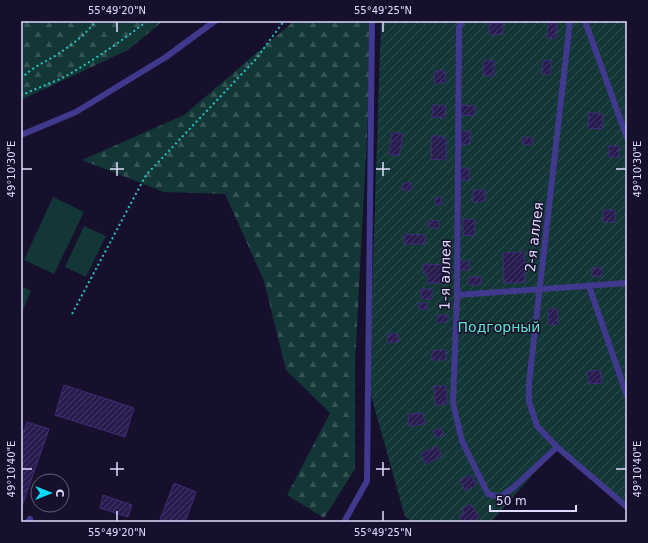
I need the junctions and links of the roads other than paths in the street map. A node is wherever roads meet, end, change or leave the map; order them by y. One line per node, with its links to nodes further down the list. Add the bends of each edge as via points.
1 (216, 21): 6 (lane, via 166,57 76,112)
2 (372, 21): 15 (lane, via 367,481)
3 (462, 21): 11 (lane, 1-я аллея, via 459,28)
4 (570, 21): 10 (lane, 2-я аллея)
5 (584, 21): 7 (lane)
6 (21, 135)
7 (627, 138)
8 (627, 283): 9 (lane)
9 (589, 286): 10 (lane); 12 (lane)
10 (540, 290): 11 (lane); 13 (lane, 2-я аллея, via 534,330 529,401 537,426)
11 (457, 295): 13 (lane, 1-я аллея, via 453,404 462,441 488,494 500,497)
12 (627, 396)
13 (557, 447): 14 (lane, 2-я аллея)
14 (627, 507)
15 (344, 522)

